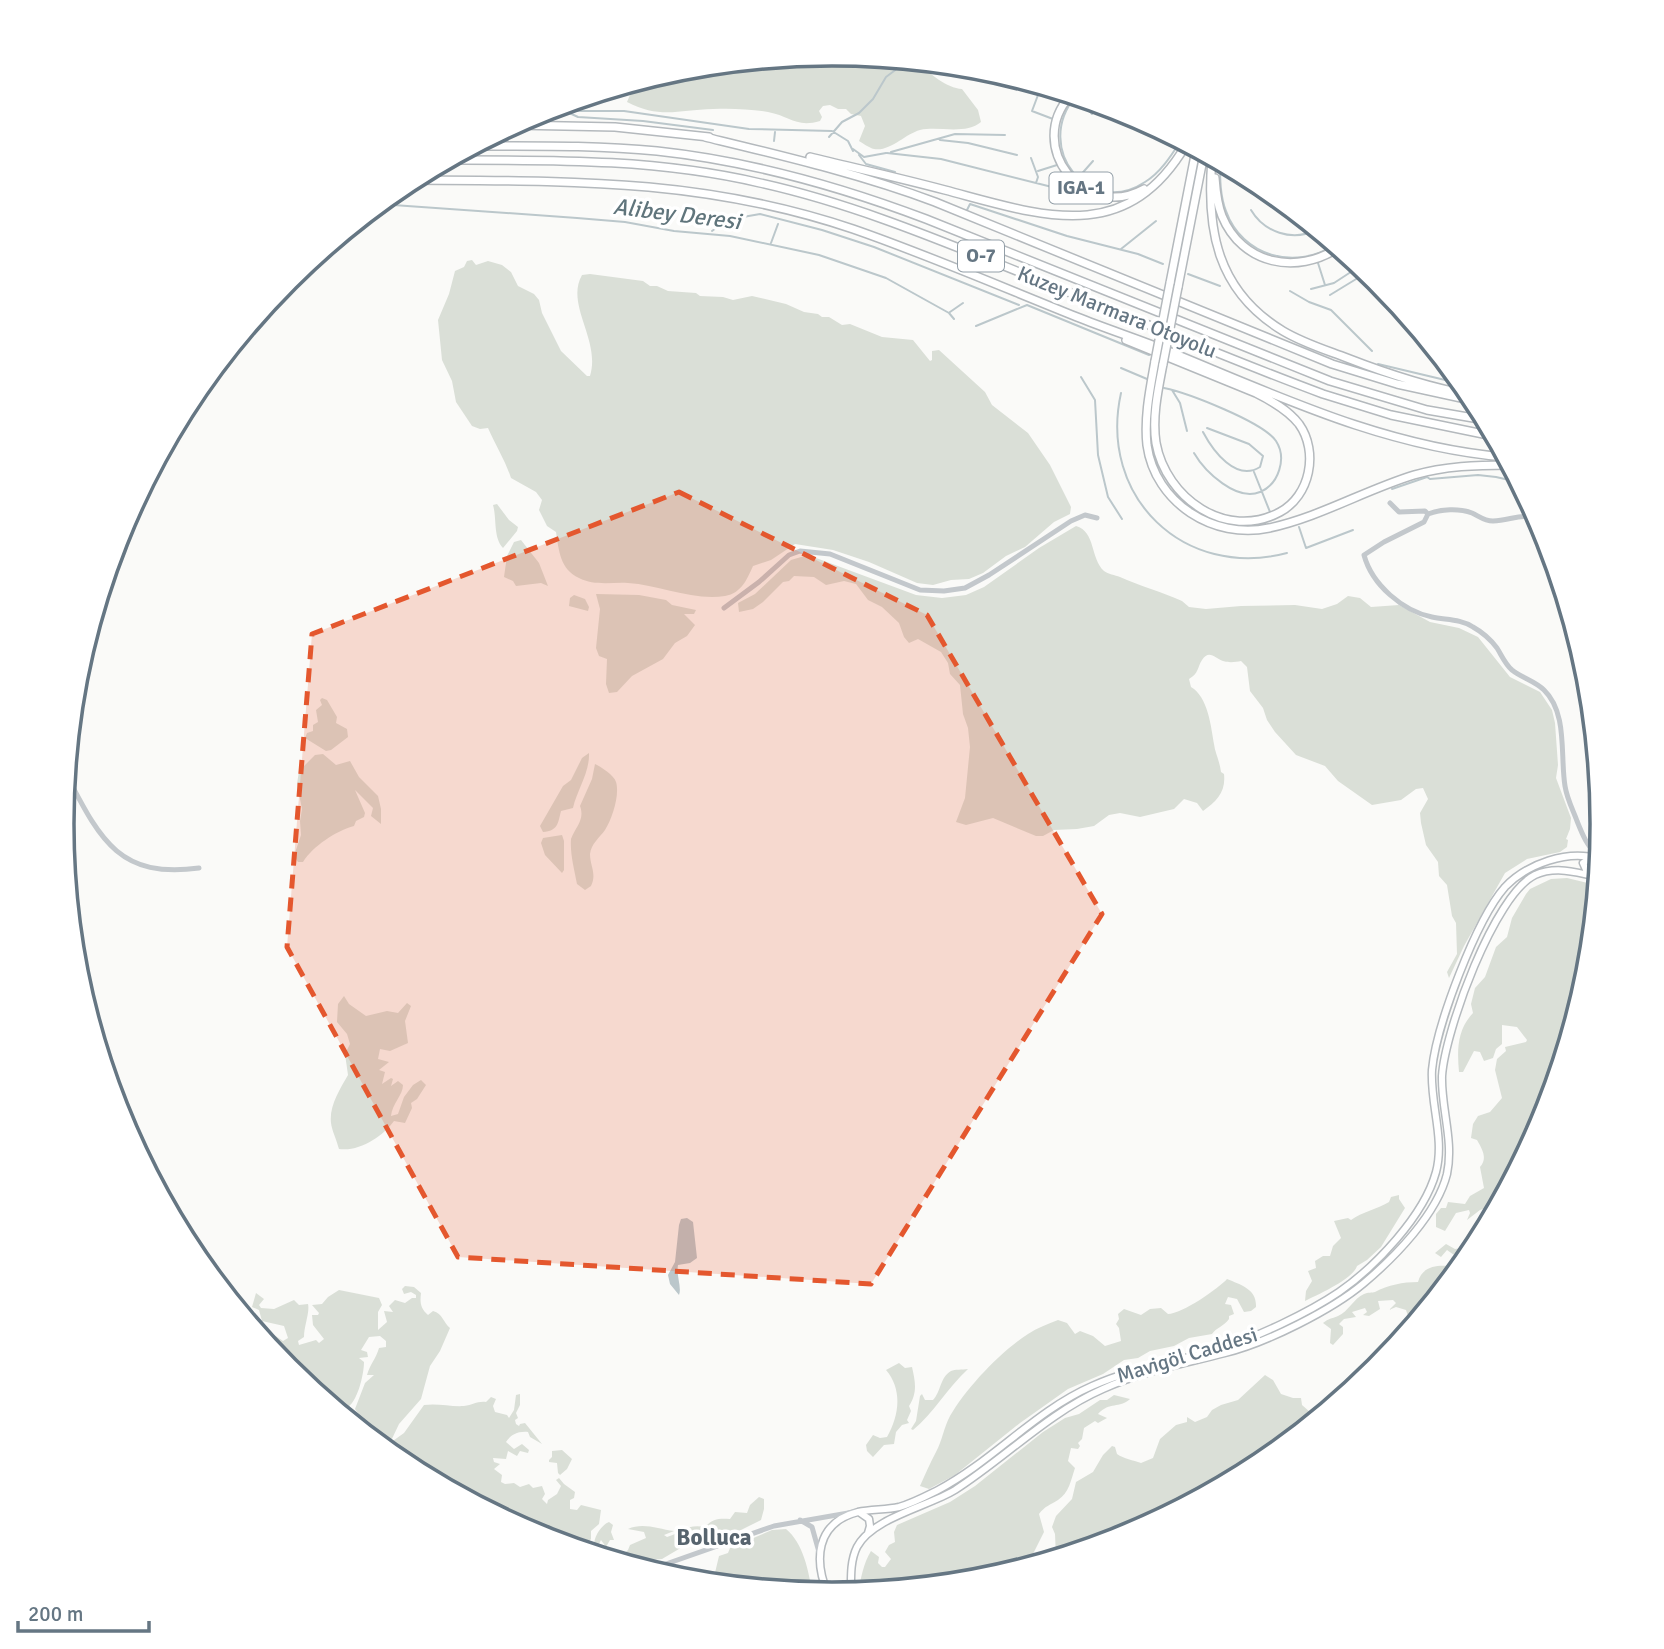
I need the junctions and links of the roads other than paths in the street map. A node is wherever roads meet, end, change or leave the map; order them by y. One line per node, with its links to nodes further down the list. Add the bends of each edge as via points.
1 (1064, 103): 8 (highway, IGA-1, via 1056,120 1058,159 1083,188 1105,197 1128,196 1147,187)
2 (539, 125): 3 (highway, via 607,126)
3 (705, 137): 8 (highway, via 760,145 1029,211 1073,217 1125,205 1149,190); 20 (highway, via 881,183 1332,363)
4 (495, 146): 21 (highway, Kuzey Marmara Otoyolu / O-7, via 645,150 786,174 916,215 1329,381)
5 (1181, 152): 8 (highway, IGA-1)
6 (470, 159): 22 (highway, Kuzey Marmara Otoyolu / O-7, via 651,165 794,190 916,230 1333,397 1411,420)
7 (1194, 159): 24 (highway, bridge, via 1146,431 1155,471 1172,498 1222,528 1266,529 1414,475)
8 (1174, 163)
9 (1202, 163): 15 (highway, bridge)
10 (1212, 169): 19 (highway, via 1210,212 1217,248 1239,291 1266,320 1296,338 1375,369)
11 (1214, 170): 13 (highway, via 1222,217 1250,250 1274,261 1296,263)
12 (433, 180): 14 (highway, via 594,182 735,198 850,228)
13 (1330, 253)
14 (1110, 331): 18 (highway, bridge); 23 (highway, via 1365,430)
15 (1165, 356)
16 (1165, 356): 17 (highway, bridge, via 1155,435 1160,460 1174,486 1203,511 1229,520 1266,519 1286,509 1303,488 1310,460 1303,431 1290,415 1256,393)
17 (1165, 356)
18 (1165, 356)
19 (1453, 391)
20 (1458, 397)
21 (1471, 417)
22 (1480, 434)
23 (1493, 455)
24 (1499, 465)
25 (1390, 503): 26 (street, via 1399,512 1423,510)
26 (1428, 514): 27 (street, via 1465,511 1493,521); 31 (street, via 1424,522 1364,555 1367,566 1401,603 1480,631 1511,669 1548,695 1559,717 1567,795)
27 (1524, 515)
28 (1097, 518): 29 (street, via 1086,515 1071,521 975,584 955,590 920,590 830,554 795,552)
29 (724, 608)
30 (75, 793): 35 (street, via 105,841 124,857 167,871)
31 (1582, 837): 32 (street); 34 (street)
32 (1589, 846)
33 (1589, 858): 34 (main road, Mavigöl Caddesi)
34 (1583, 859): 36 (main road); 38 (main road, Mavigöl Caddesi, via 1553,860 1523,872 1505,888 1487,917 1461,969 1436,1046 1432,1074 1437,1170 1413,1217 1361,1273 1337,1293 1246,1339 1090,1386 938,1490 899,1507)
35 (199, 867)
36 (1588, 872)
37 (1588, 875): 40 (main road, Mavigöl Caddesi, via 1548,871 1525,882 1507,902 1475,964 1446,1049 1442,1078 1447,1173 1410,1238 1372,1276 1348,1296 1256,1342 1101,1390 1054,1417 957,1489)
38 (859, 1512): 39 (street); 40 (main road, via 869,1519); 41 (main road, Mavigöl Caddesi, via 832,1528)
39 (800, 1520): 41 (street, via 812,1527); 42 (street)
40 (867, 1535): 43 (main road, via 854,1554)
41 (818, 1552): 44 (main road)
42 (666, 1564)
43 (851, 1581)
44 (824, 1582)

